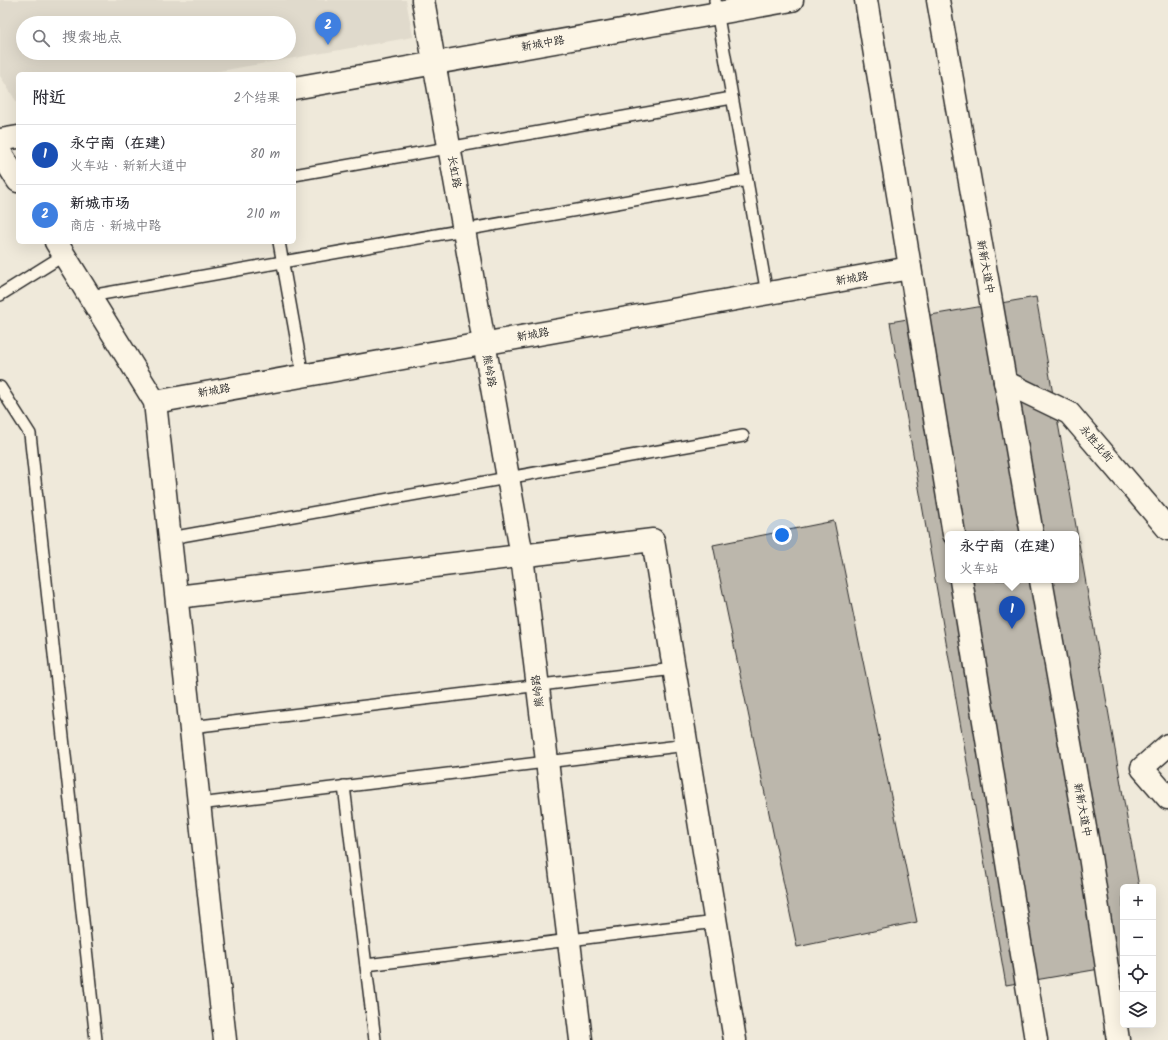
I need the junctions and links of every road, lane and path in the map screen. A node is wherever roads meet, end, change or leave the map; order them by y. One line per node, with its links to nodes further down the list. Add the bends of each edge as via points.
1 (423, 0): 6 (street, 长虹路)
2 (792, 0): 5 (street, 新城中路)
3 (866, 0): 19 (street)
4 (938, 0): 25 (street, 新新大道中)
5 (716, 7): 6 (street, 新城中路); 8 (lane)
6 (434, 63): 7 (street, 新城中路); 10 (street, 长虹路)
7 (296, 88)
8 (732, 98): 10 (lane); 14 (lane)
9 (16, 138): 11 (street)
10 (449, 148): 12 (lane); 15 (street, 长虹路)
11 (0, 150): 13 (street)
12 (296, 175)
13 (16, 178)
14 (747, 180): 15 (lane); 20 (lane)
15 (464, 230): 18 (lane); 23 (street, 长虹路)
16 (279, 244): 18 (lane)
17 (60, 249): 21 (lane); 22 (street)
18 (282, 263): 22 (lane); 24 (lane)
19 (910, 268): 20 (street, 新城路); 31 (street)
20 (767, 294): 23 (street, 新城路)
21 (0, 295)
22 (90, 296): 27 (street)
23 (484, 344): 24 (street, 新城路); 29 (street, 熊岭路)
24 (303, 376): 27 (street, 新城路)
25 (1005, 382): 30 (street, 永胜北街, via 1069,413); 32 (street, 新新大道中)
26 (0, 387): 50 (lane, via 30,434)
27 (155, 402): 33 (street)
28 (743, 436): 29 (lane)
29 (508, 478): 33 (lane); 34 (street, 熊岭路)
30 (1168, 529)
31 (954, 531)
32 (1031, 531)
33 (170, 538): 37 (street)
34 (522, 556): 37 (street); 38 (street, via 653,540); 39 (street, 熊岭路)
35 (961, 583): 55 (street)
36 (1042, 583): 56 (street, 新新大道中, via 1090,856)
37 (177, 597): 40 (street)
38 (674, 669): 39 (lane); 41 (street)
39 (538, 685): 40 (lane); 43 (street, 熊岭路)
40 (191, 727): 46 (street)
41 (687, 745): 43 (lane); 47 (street)
42 (1168, 745): 45 (street, via 1142,768)
43 (547, 762): 44 (lane); 48 (street, 熊岭路)
44 (344, 786): 46 (lane); 49 (lane)
45 (1168, 798)
46 (199, 804): 51 (street)
47 (716, 922): 48 (lane); 54 (street)
48 (569, 940): 49 (lane); 53 (street, 熊岭路)
49 (366, 964): 52 (lane)
50 (96, 1040)
51 (225, 1040)
52 (375, 1040)
53 (581, 1040)
54 (735, 1040)
55 (1036, 1040)
56 (1118, 1040)

